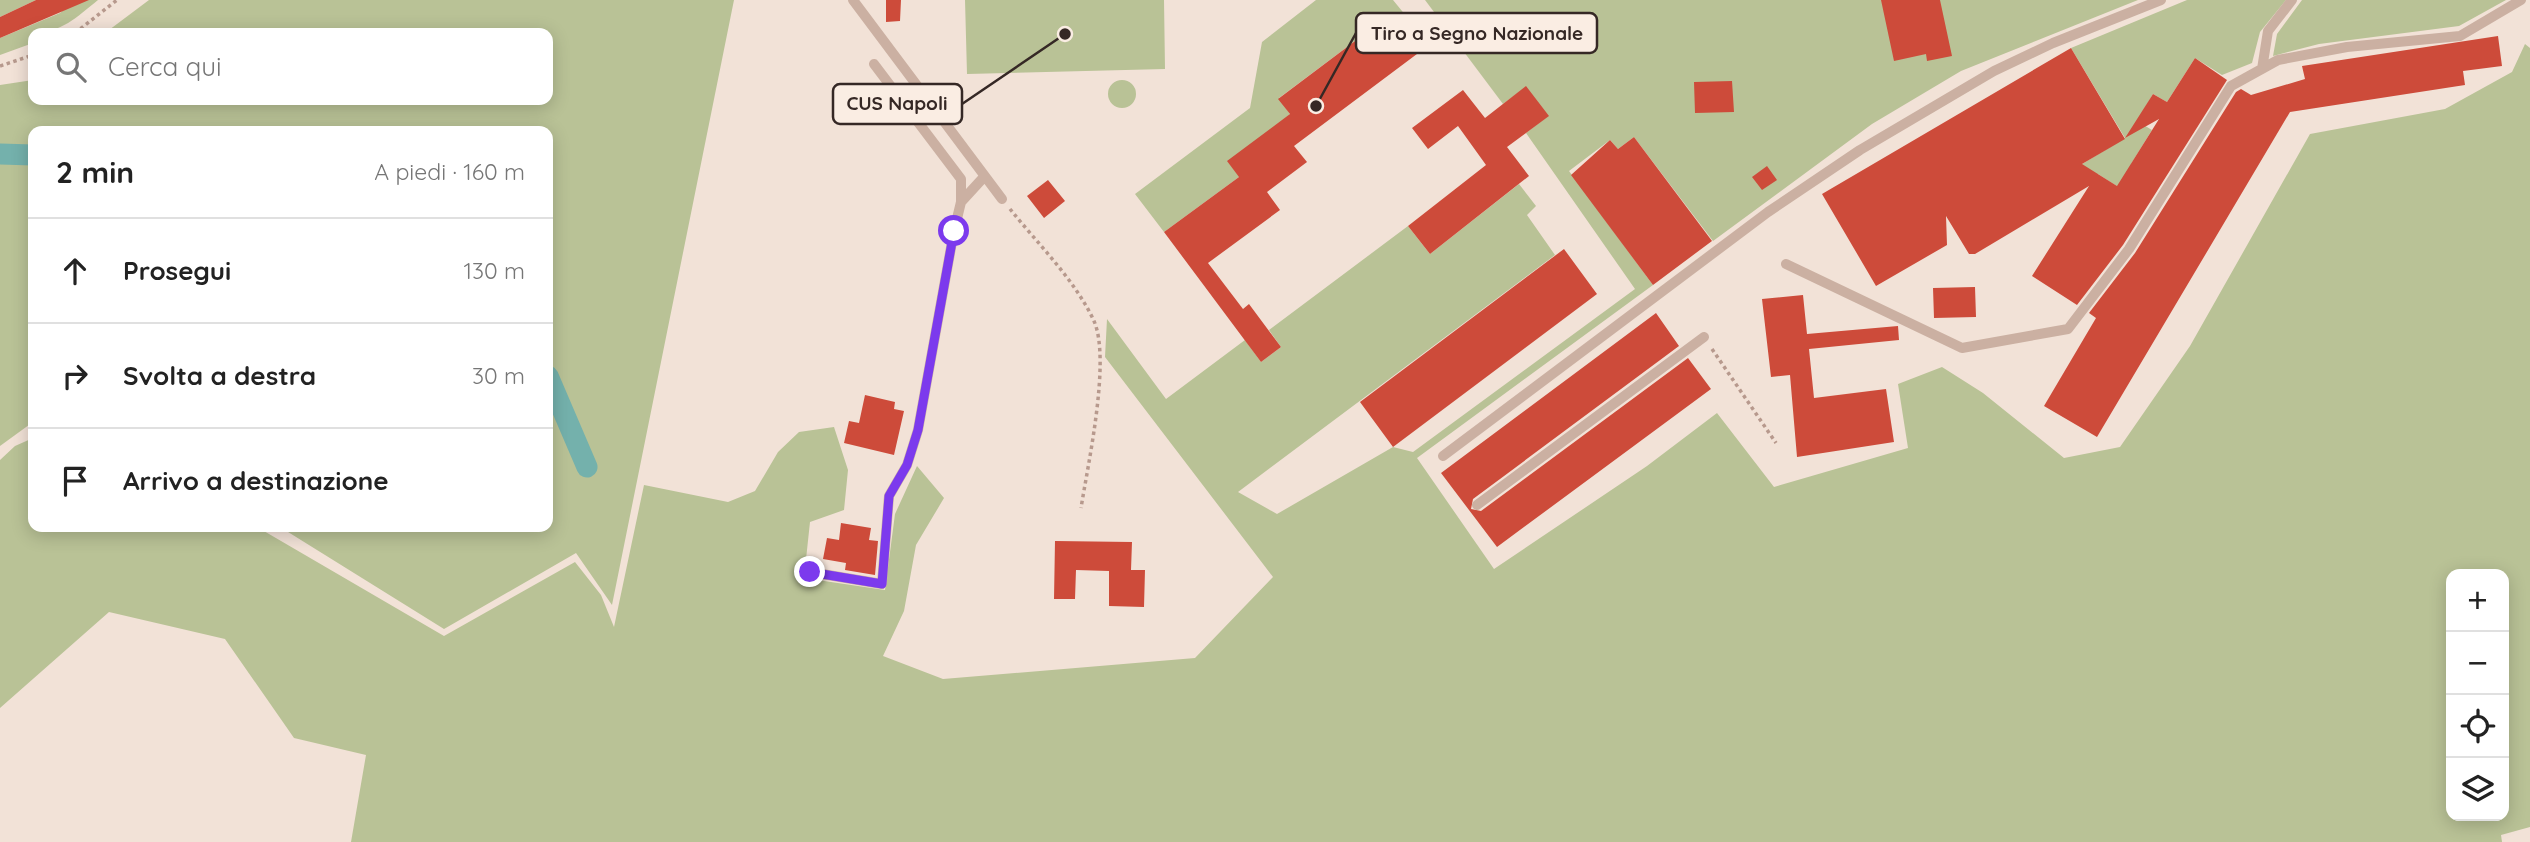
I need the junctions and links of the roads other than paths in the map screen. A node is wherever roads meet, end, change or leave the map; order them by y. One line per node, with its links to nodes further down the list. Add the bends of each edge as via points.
1 (853, 0): 7 (lane)
2 (2161, 0): 12 (lane, via 1994,71 1860,150 1768,212)
3 (2292, 0): 6 (lane, via 2268,31)
4 (2521, 0): 6 (lane, via 2459,36 2347,47 2278,60)
5 (874, 64): 9 (lane, via 961,179)
6 (2262, 69): 10 (lane, via 2231,86 2129,249 2068,329 1962,348)
7 (983, 178): 8 (lane); 9 (lane)
8 (1002, 200)
9 (961, 202): 14 (lane, via 918,430 907,465 889,496 882,584)
10 (1786, 264)
11 (1704, 337): 13 (lane)
12 (1443, 456)
13 (1477, 505)
14 (810, 572)

